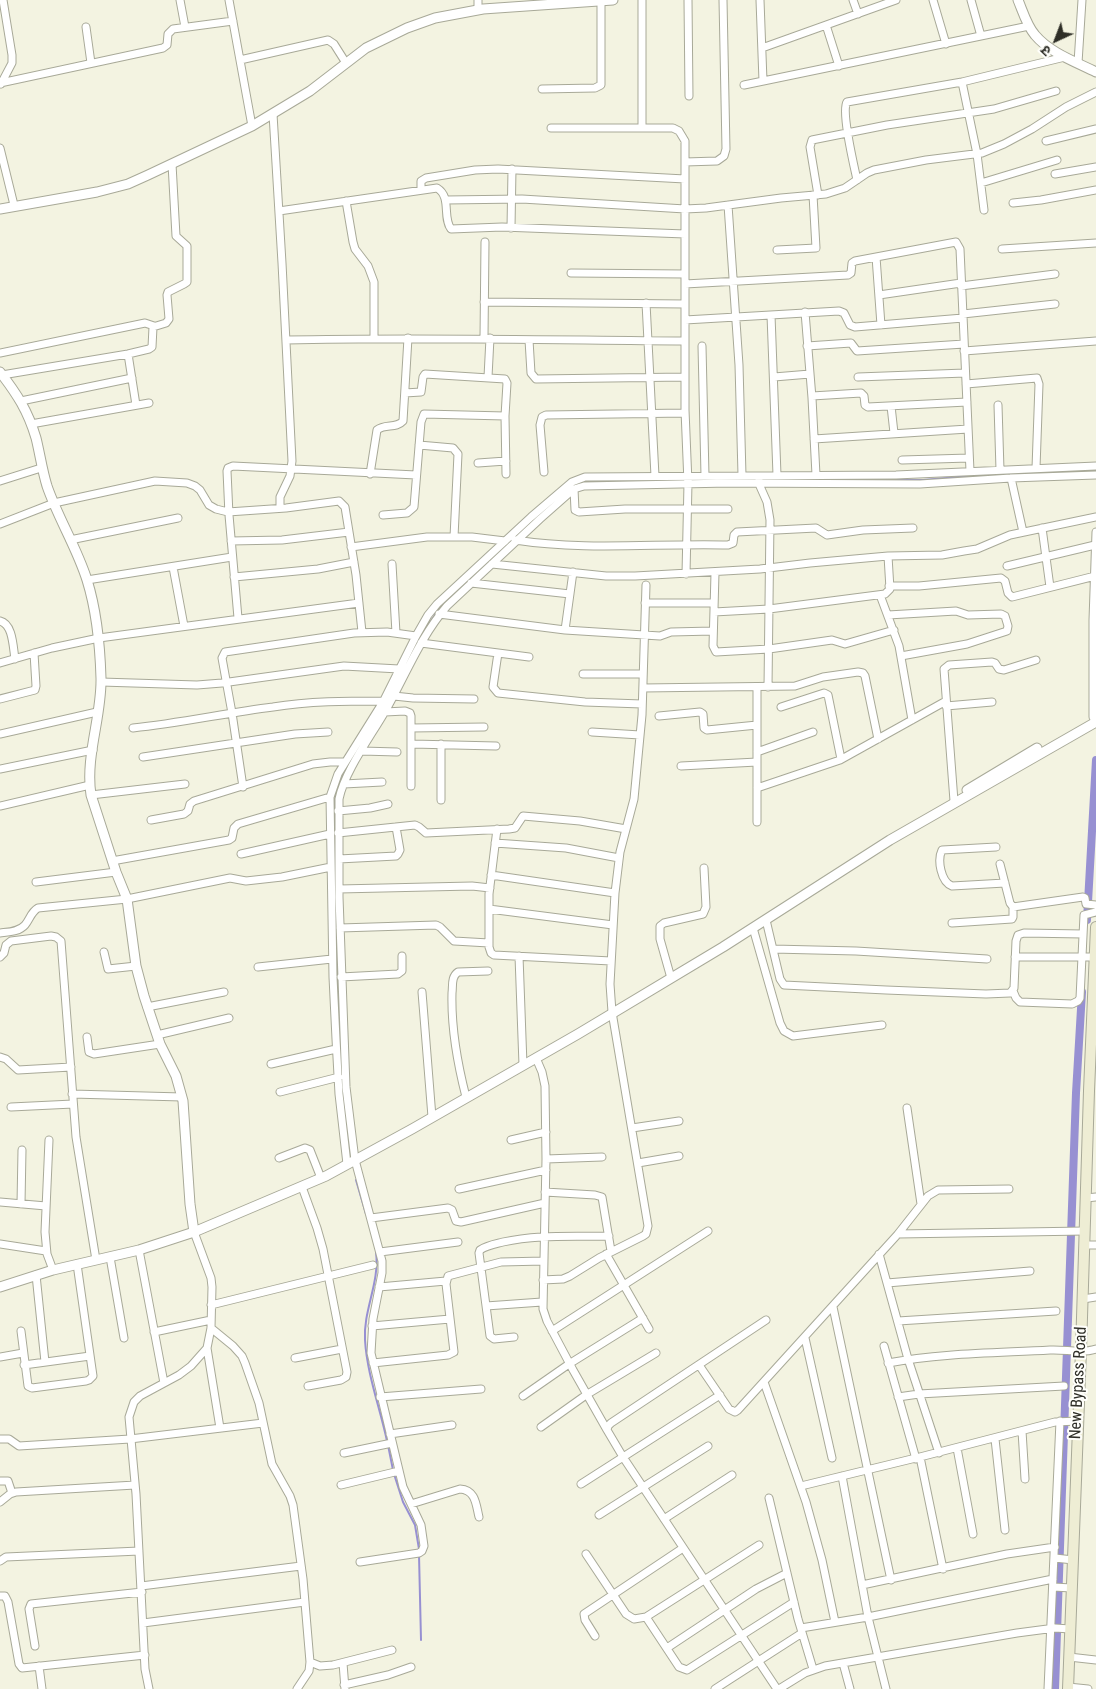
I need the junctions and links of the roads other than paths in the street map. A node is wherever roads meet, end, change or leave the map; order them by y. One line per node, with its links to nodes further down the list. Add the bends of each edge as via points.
1 (3, 0): 38 (street, via 12,62)
2 (180, 0): 25 (street)
3 (229, 0): 21 (street)
4 (478, 0): 19 (street)
5 (613, 0): 17 (street)
6 (642, 0): 48 (street)
7 (688, 0): 43 (street)
8 (723, 0): 55 (street, via 726,150 717,161)
9 (760, 0): 28 (street)
10 (853, 0): 20 (street)
11 (896, 0): 20 (street)
12 (933, 0): 27 (street)
13 (971, 0): 26 (street)
14 (1018, 0): 23 (street)
15 (1082, 0): 33 (street)
16 (584, 1): 17 (street); 18 (street)
17 (601, 1): 40 (street, via 601,86)
18 (529, 3): 19 (street)
19 (478, 10): 32 (street, via 435,18 407,28 366,48)
20 (858, 14): 22 (street)
21 (233, 21): 25 (street); 30 (street)
22 (826, 25): 28 (street); 34 (street)
23 (1029, 26): 26 (street); 29 (street, via 1042,42)
24 (86, 27): 31 (street)
25 (186, 27): 31 (street, via 169,31 168,45 163,48)
26 (982, 36): 27 (street)
27 (946, 44): 34 (street)
28 (762, 48): 36 (street)
29 (1066, 57): 33 (street); 37 (street)
30 (240, 60): 32 (street, via 328,40); 46 (street)
31 (91, 63): 38 (street)
32 (346, 63): 44 (street)
33 (1078, 63): 35 (street)
34 (839, 66): 36 (street)
35 (1096, 72)
36 (763, 81): 39 (street)
37 (962, 82): 45 (street); 50 (street, via 847,102)
38 (1, 84)
39 (744, 84)
40 (542, 88)
41 (1056, 91): 45 (street)
42 (1096, 92): 53 (street, via 1004,144)
43 (689, 96)
44 (273, 114): 46 (street); 75 (street)
45 (969, 114): 50 (street, via 895,123); 53 (street)
46 (252, 126): 56 (street)
47 (552, 128): 48 (street)
48 (642, 128): 55 (street, via 673,128 679,131 685,142)
49 (1096, 129): 51 (street)
50 (848, 133): 61 (street); 65 (street, via 816,138 810,142)
51 (1046, 141)
52 (0, 148): 70 (street)
53 (977, 154): 61 (street, via 892,166 874,170); 62 (street)
54 (1057, 160): 62 (street)
55 (685, 162): 60 (street)
56 (172, 164): 70 (street, via 116,188); 100 (street, via 176,236 186,246 187,282 168,292 168,319)
57 (1096, 167): 59 (street)
58 (512, 169): 60 (street); 63 (street, via 475,170 426,178 421,181); 66 (street)
59 (1055, 174)
60 (685, 179): 72 (street)
61 (857, 180): 65 (street, via 838,191)
62 (980, 183): 74 (street)
63 (421, 190): 67 (street, via 437,188); 68 (street)
64 (1096, 190): 69 (street)
65 (815, 195): 71 (street); 81 (street, via 816,248)
66 (510, 199): 67 (street); 72 (street); 76 (street)
67 (446, 200): 76 (street, via 451,229)
68 (346, 201): 75 (street); 101 (street, via 353,242 374,282)
69 (1013, 203)
70 (14, 205): 73 (street)
71 (728, 205): 72 (street); 86 (street)
72 (684, 208): 77 (street)
73 (0, 209)
74 (984, 210)
75 (279, 211): 104 (street)
76 (511, 228): 77 (street)
77 (685, 234): 84 (street)
78 (485, 242): 90 (street)
79 (1096, 243): 80 (street)
80 (1002, 249)
81 (777, 250)
82 (876, 257): 86 (street, via 853,262 848,275); 88 (street, via 956,242 960,249); 89 (street)
83 (571, 273): 84 (street)
84 (685, 274): 87 (street)
85 (1055, 274): 88 (street)
86 (733, 281): 87 (street); 97 (street)
87 (685, 284): 92 (street)
88 (961, 285): 89 (street); 96 (street)
89 (879, 295): 99 (street)
90 (484, 302): 91 (street); 103 (street)
91 (646, 303): 92 (street); 106 (street)
92 (685, 304): 98 (street)
93 (1055, 304): 96 (street)
94 (804, 312): 95 (street); 99 (street, via 839,310 852,326); 110 (street)
95 (771, 315): 97 (street); 119 (street)
96 (963, 316): 99 (street); 111 (street)
97 (735, 317): 98 (street); 154 (street)
98 (686, 320): 107 (street)
99 (882, 325)
100 (154, 326): 112 (street, via 145,323); 113 (street, via 152,347)
101 (374, 338): 102 (street); 104 (street)
102 (408, 338): 103 (street); 124 (street)
103 (487, 338): 105 (street); 116 (street)
104 (286, 340): 147 (street)
105 (529, 340): 106 (street); 117 (street, via 531,373 536,379)
106 (648, 341): 107 (street); 117 (street)
107 (685, 341): 118 (street)
108 (1096, 341): 111 (street)
109 (702, 346): 159 (street)
110 (808, 346): 111 (street, via 851,343 858,351); 115 (street)
111 (964, 348): 114 (street)
112 (0, 352)
113 (128, 354): 121 (street); 122 (street)
114 (965, 373): 120 (street); 123 (street)
115 (810, 374): 119 (street); 125 (street)
116 (488, 377): 124 (street, via 425,374 421,392); 134 (street, via 507,381)
117 (650, 377): 118 (street); 133 (street)
118 (685, 377): 132 (street)
119 (774, 377): 155 (street)
120 (858, 377)
121 (2, 378): 126 (street, via 16,391)
122 (132, 378): 126 (street); 129 (street)
123 (966, 384): 128 (street); 146 (street, via 1037,378)
124 (405, 393): 151 (street, via 402,424 382,426 377,430)
125 (812, 396): 131 (street, via 861,393 867,406); 138 (street)
126 (21, 401): 135 (street)
127 (148, 402): 129 (street)
128 (967, 402): 131 (street); 136 (street)
129 (136, 405): 135 (street)
130 (998, 405): 148 (street)
131 (891, 406): 137 (street)
132 (685, 412): 133 (street); 162 (street)
133 (651, 413): 150 (street, via 546,414 540,421); 158 (street)
134 (505, 416): 139 (street, via 424,414 420,422); 142 (street)
135 (31, 424): 145 (street)
136 (968, 429): 137 (street); 140 (street)
137 (894, 434): 138 (street)
138 (814, 439): 156 (street)
139 (419, 445): 153 (street); 180 (street, via 453,448 458,454)
140 (969, 458): 141 (street); 149 (street)
141 (902, 460)
142 (506, 461): 143 (street); 152 (street)
143 (478, 463)
144 (1096, 466): 146 (street)
145 (41, 468): 161 (street); 165 (street)
146 (1036, 468): 148 (street)
147 (292, 470): 151 (street); 166 (street, via 280,497); 169 (street, via 228,468)
148 (1000, 470): 149 (street)
149 (970, 471): 156 (street)
150 (544, 472)
151 (370, 474): 153 (street)
152 (506, 474)
153 (416, 475): 170 (street, via 411,511)
154 (742, 475): 159 (street); 163 (street)
155 (777, 475): 156 (street); 163 (street)
156 (816, 475)
157 (1096, 475): 160 (street)
158 (655, 476): 162 (street); 182 (street, via 578,479 530,517)
159 (705, 476): 162 (street)
160 (1012, 478): 163 (street, via 920,484); 178 (street)
161 (0, 480)
162 (687, 480): 163 (street); 164 (street, via 588,485); 167 (street)
163 (759, 480): 176 (street, via 768,502)
164 (574, 490): 167 (street, via 577,512); 182 (street)
165 (54, 503): 169 (street, via 164,481 195,486 209,505); 173 (street); 181 (street)
166 (280, 508): 169 (street); 177 (street, via 339,501 345,507)
167 (687, 508): 168 (street); 184 (street)
168 (728, 509)
169 (228, 512): 183 (street)
170 (383, 515)
171 (1096, 517): 175 (street)
172 (178, 518): 181 (street)
173 (0, 524)
174 (913, 528): 176 (street, via 827,535 816,528)
175 (1042, 528): 178 (street); 188 (street)
176 (770, 530): 184 (street, via 737,532 733,543 728,546); 195 (street)
177 (349, 532): 183 (street); 186 (street)
178 (1023, 532): 187 (street, via 977,549 942,555)
179 (1096, 532): 185 (street)
180 (454, 537): 182 (street); 186 (street, via 427,537)
181 (70, 540): 201 (street)
182 (511, 540): 184 (street, via 581,545); 192 (street); 224 (street, via 438,604)
183 (231, 542): 189 (street)
184 (687, 544): 198 (street)
185 (1096, 545): 188 (street); 199 (street)
186 (351, 547): 190 (street)
187 (888, 556): 195 (street); 204 (street)
188 (1046, 556): 193 (street); 205 (street)
189 (232, 558): 194 (street); 200 (street)
190 (354, 562): 200 (street, via 318,570); 208 (street)
191 (392, 564): 222 (street)
192 (492, 564): 196 (street); 202 (street)
193 (1007, 566)
194 (173, 567): 201 (street); 217 (street)
195 (769, 568): 197 (street); 211 (street)
196 (573, 572): 198 (street, via 606,576); 206 (street)
197 (715, 573): 198 (street); 210 (street)
198 (686, 574)
199 (1095, 576): 205 (street); 255 (street)
200 (234, 577): 215 (street)
201 (87, 580): 225 (street)
202 (471, 583): 206 (street); 213 (street)
203 (646, 585): 209 (street)
204 (889, 586): 205 (street, via 1000,578 1012,597); 207 (street, via 888,593)
205 (1050, 588)
206 (570, 594): 218 (street)
207 (880, 595): 211 (street); 214 (street)
208 (359, 603): 215 (street); 221 (street)
209 (645, 603): 210 (street); 223 (street)
210 (714, 603): 212 (street)
211 (769, 609): 212 (street); 227 (street)
212 (714, 612): 220 (street)
213 (439, 614): 218 (street); 226 (street)
214 (888, 615): 219 (street); 230 (street, via 956,611 971,615 1001,614 1007,619 1007,630 980,641)
215 (238, 618): 217 (street)
216 (0, 621): 232 (street, via 8,626)
217 (184, 626): 225 (street)
218 (565, 630): 223 (street)
219 (894, 630): 227 (street, via 846,644 832,640); 230 (street)
220 (714, 631): 223 (street); 227 (street, via 716,652)
221 (362, 632): 222 (street); 239 (street, via 225,652 222,658)
222 (396, 632): 224 (street)
223 (644, 635): 237 (street)
224 (416, 636): 235 (street)
225 (99, 638): 229 (street); 238 (street)
226 (422, 643): 228 (street); 243 (street)
227 (768, 649): 241 (street)
228 (498, 653): 231 (street); 249 (street, via 493,688 498,693)
229 (34, 654): 232 (street); 245 (street, via 34,690)
230 (901, 656): 256 (street)
231 (530, 657)
232 (16, 659): 234 (street)
233 (1036, 660): 248 (street, via 1001,670 992,662 946,666 943,672)
234 (0, 663)
235 (399, 669): 239 (street, via 344,666); 246 (street)
236 (583, 674): 237 (street)
237 (643, 674): 242 (street)
238 (101, 682): 239 (street); 251 (street)
239 (227, 683): 253 (street)
240 (757, 687): 241 (street); 242 (street); 257 (street)
241 (768, 687): 266 (street, via 796,686 828,676 863,673)
242 (643, 688): 249 (street)
243 (394, 696): 244 (street); 252 (street)
244 (474, 698)
245 (0, 699)
246 (384, 701): 253 (street, via 290,705); 277 (street)
247 (992, 702): 248 (street)
248 (946, 703): 256 (street); 290 (street)
249 (642, 704): 265 (street)
250 (781, 706): 276 (street, via 824,693 828,695)
251 (97, 712): 264 (street); 271 (street)
252 (385, 712): 260 (street, via 408,712); 272 (street)
253 (232, 713): 259 (street); 267 (street)
254 (659, 716): 257 (street, via 700,712 707,730)
255 (1095, 718): 290 (street, via 963,800)
256 (912, 720): 266 (street)
257 (757, 725): 274 (street)
258 (484, 727): 260 (street)
259 (133, 728)
260 (412, 728): 268 (street)
261 (328, 732): 267 (street)
262 (592, 732): 265 (street)
263 (813, 732): 274 (street)
264 (0, 734)
265 (640, 735): 297 (street, via 634,799)
266 (878, 739): 276 (street)
267 (236, 742): 275 (street); 284 (street)
268 (412, 744): 269 (street); 285 (street)
269 (441, 744): 270 (street); 289 (street)
270 (496, 746)
271 (93, 750): 280 (street); 287 (street)
272 (362, 751): 273 (street); 283 (street)
273 (397, 752)
274 (757, 752): 278 (street)
275 (144, 757)
276 (841, 759): 286 (street)
277 (345, 762): 284 (street, via 313,764); 288 (street)
278 (757, 762): 279 (street); 286 (street)
279 (681, 766)
280 (0, 769)
281 (382, 782): 283 (street)
282 (184, 784): 287 (street)
283 (344, 784): 293 (street)
284 (242, 786): 294 (street, via 194,801 184,814)
285 (411, 786)
286 (757, 788): 295 (street)
287 (90, 790): 292 (street); 306 (street)
288 (330, 797): 300 (street); 306 (street, via 238,824 229,840)
289 (441, 800)
290 (953, 802): 321 (street)
291 (388, 804): 293 (street)
292 (0, 806)
293 (338, 811): 299 (street)
294 (151, 820)
295 (757, 822)
296 (396, 827): 298 (street, via 418,825 426,833); 299 (street); 305 (street, via 400,850 396,856)
297 (626, 828): 298 (street, via 523,816 515,828); 304 (street)
298 (497, 829): 301 (street)
299 (338, 833): 305 (street)
300 (330, 834): 303 (street); 308 (street)
301 (495, 843): 304 (street, via 566,848); 311 (street)
302 (996, 846): 313 (street, via 942,850 939,857 944,879 952,886)
303 (241, 854)
304 (619, 858): 316 (street)
305 (338, 859): 315 (street)
306 (112, 861): 310 (street)
307 (1000, 864): 313 (street)
308 (331, 867): 317 (street, via 246,881 230,878); 337 (street)
309 (704, 868): 345 (street, via 706,907 703,914 660,926)
310 (116, 872): 312 (street); 317 (street)
311 (491, 875): 314 (street); 316 (street)
312 (36, 882)
313 (1005, 882): 318 (street)
314 (490, 888): 315 (street); 319 (street)
315 (339, 889): 325 (street)
316 (615, 893): 323 (street)
317 (127, 899): 327 (street, via 38,908 24,926); 340 (street)
318 (1013, 907): 320 (street, via 1082,896); 322 (street, via 1012,919)
319 (489, 909): 323 (street); 329 (street)
320 (1091, 909): 328 (street, via 1084,914)
321 (766, 920): 326 (street); 330 (street)
322 (952, 922)
323 (613, 925): 339 (street)
324 (1096, 927): 336 (main road, New Bypass Road)
325 (340, 928): 329 (street, via 436,925 454,940); 344 (street)
326 (753, 928): 345 (street); 353 (street, via 780,1023 788,1035)
327 (0, 933)
328 (1082, 934): 335 (street, via 1020,933 1016,938); 336 (street)
329 (489, 943): 333 (street, via 494,954)
330 (773, 949): 338 (street); 346 (street, via 784,985 986,994)
331 (104, 952): 340 (street, via 108,969)
332 (402, 956): 344 (street, via 402,971 398,974)
333 (519, 956): 339 (street); 363 (street)
334 (0, 957): 364 (street, via 11,941 51,936 59,939)
335 (1015, 957): 336 (street); 346 (street)
336 (1087, 957): 343 (main road, New Bypass Road); 346 (street, via 1080,998 1072,1004 1020,1002)
337 (332, 959): 341 (street); 358 (street)
338 (988, 959)
339 (611, 961): 350 (street)
340 (136, 966): 349 (street)
341 (258, 967)
342 (488, 971): 369 (street, via 458,972 453,978 455,1053)
343 (1095, 975): 351 (main road, New Bypass Road)
344 (341, 976): 385 (street)
345 (671, 978): 350 (street)
346 (1013, 991)
347 (224, 992): 349 (street)
348 (422, 992): 373 (street)
349 (147, 1007): 355 (street)
350 (612, 1012): 360 (street); 375 (street)
351 (1094, 1014): 354 (main road, New Bypass Road)
352 (228, 1018): 355 (street)
353 (882, 1025)
354 (1094, 1032): 361 (main road, New Bypass Road)
355 (157, 1035): 357 (street)
356 (86, 1037): 357 (street, via 89,1052 94,1054)
357 (160, 1044): 368 (street, via 176,1076)
358 (336, 1049): 362 (street); 365 (street)
359 (0, 1056): 364 (street, via 20,1070)
360 (536, 1058): 363 (street); 376 (street, via 545,1086)
361 (1093, 1061): 379 (main road, New Bypass Road)
362 (271, 1064)
363 (523, 1065): 369 (street)
364 (71, 1067): 367 (street)
365 (339, 1077): 366 (street); 385 (street)
366 (280, 1092)
367 (72, 1094): 368 (street); 370 (street)
368 (182, 1097): 401 (street)
369 (466, 1097): 373 (street)
370 (73, 1104): 371 (street); 417 (street)
371 (11, 1107)
372 (907, 1108): 398 (street)
373 (432, 1117): 385 (street)
374 (679, 1121): 375 (street)
375 (632, 1128): 386 (street)
376 (546, 1132): 378 (street); 384 (street)
377 (49, 1140): 399 (street)
378 (511, 1140)
379 (1092, 1140): 387 (main road, New Bypass Road)
380 (22, 1150): 397 (street)
381 (679, 1156): 386 (street)
382 (602, 1157): 384 (street)
383 (279, 1158): 389 (street, via 307,1148)
384 (546, 1159): 388 (street)
385 (351, 1162): 389 (street); 400 (street)
386 (638, 1164): 414 (street, via 648,1230 643,1236)
387 (1091, 1168): 394 (main road, New Bypass Road)
388 (546, 1170): 391 (street); 393 (street)
389 (321, 1178): 390 (street)
390 (302, 1187): 401 (street); 425 (street, via 317,1228)
391 (459, 1189)
392 (1009, 1189): 398 (street, via 938,1190)
393 (545, 1192): 396 (street); 406 (street, via 602,1197)
394 (1091, 1198): 403 (main road, New Bypass Road)
395 (0, 1202): 397 (street)
396 (545, 1203): 400 (street, via 461,1222 456,1221 448,1208); 405 (street)
397 (21, 1204): 399 (street)
398 (922, 1204): 404 (street)
399 (46, 1206): 412 (street)
400 (371, 1218): 413 (street)
401 (194, 1232): 411 (street); 435 (street, via 211,1278)
402 (708, 1232): 429 (street)
403 (1080, 1232): 404 (street); 409 (main road, New Bypass Road)
404 (898, 1234): 415 (street)
405 (544, 1236): 406 (street); 418 (street); 421 (street, via 483,1248 479,1253)
406 (609, 1236): 414 (street)
407 (458, 1242): 413 (street)
408 (0, 1244): 412 (street)
409 (1084, 1245): 410 (street); 433 (main road, New Bypass Road)
410 (1096, 1245)
411 (139, 1250): 416 (street); 448 (street)
412 (46, 1251): 422 (street)
413 (380, 1252): 431 (street, via 382,1273)
414 (609, 1253): 426 (street, via 563,1279); 429 (street)
415 (879, 1254): 428 (street); 437 (street)
416 (110, 1257): 417 (street); 450 (street)
417 (96, 1260): 419 (street)
418 (544, 1261): 421 (street); 426 (street)
419 (77, 1264): 422 (street); 459 (street)
420 (373, 1265): 425 (street)
421 (481, 1266): 427 (street, via 450,1274); 436 (street)
422 (53, 1270): 424 (street)
423 (1030, 1272): 428 (street)
424 (36, 1275): 430 (street); 463 (street)
425 (328, 1276): 435 (street); 454 (street)
426 (543, 1280): 434 (street)
427 (446, 1281): 431 (street); 440 (street)
428 (887, 1283): 442 (street)
429 (624, 1286): 439 (street); 447 (street)
430 (0, 1287)
431 (379, 1287): 444 (street)
432 (1096, 1297): 433 (street)
433 (1083, 1299): 456 (main road, New Bypass Road)
434 (542, 1302): 436 (street); 447 (street, via 544,1316)
435 (211, 1304): 443 (street)
436 (486, 1306): 449 (street, via 490,1336 494,1339)
437 (833, 1307): 451 (street); 499 (street)
438 (1056, 1311): 442 (street)
439 (643, 1318): 445 (street); 466 (street)
440 (450, 1319): 444 (street); 464 (street, via 452,1354)
441 (766, 1320): 467 (street)
442 (898, 1321): 462 (street)
443 (211, 1324): 448 (street); 453 (street); 481 (street, via 242,1356)
444 (372, 1326): 464 (street)
445 (649, 1329)
446 (21, 1331): 457 (street)
447 (552, 1331): 466 (street)
448 (154, 1332): 470 (street)
449 (514, 1337)
450 (124, 1338)
451 (805, 1338): 469 (street); 497 (street)
452 (884, 1346): 465 (street)
453 (207, 1348): 470 (street, via 191,1366); 484 (street)
454 (342, 1349): 461 (street); 471 (street, via 346,1377)
455 (1096, 1349): 456 (street, via 1086,1352)
456 (1073, 1350): 462 (street); 480 (main road, New Bypass Road)
457 (23, 1353): 460 (street); 468 (street)
458 (656, 1353): 475 (street)
459 (90, 1356): 463 (street); 468 (street, via 93,1376 86,1381 30,1388 26,1384)
460 (0, 1357)
461 (295, 1358)
462 (908, 1359): 465 (street); 474 (street)
463 (45, 1362): 468 (street)
464 (373, 1363): 478 (street)
465 (888, 1363): 479 (street)
466 (569, 1364): 475 (street); 477 (street)
467 (699, 1364): 476 (street); 485 (street, via 611,1423)
468 (24, 1366)
469 (764, 1382): 476 (street, via 735,1412); 508 (street)
470 (164, 1383): 490 (street, via 134,1402 129,1416)
471 (308, 1386)
472 (1064, 1386): 474 (street)
473 (481, 1389): 478 (street)
474 (919, 1394): 479 (street); 495 (street)
475 (586, 1395): 483 (street); 485 (street)
476 (720, 1395): 496 (street)
477 (523, 1396)
478 (380, 1397): 487 (street)
479 (898, 1397): 498 (street)
480 (1068, 1421): 486 (street); 520 (street); 524 (main road, New Bypass Road)
481 (263, 1423): 484 (street); 527 (street, via 272,1464 293,1505)
482 (452, 1425): 487 (street)
483 (541, 1427)
484 (220, 1428): 490 (street)
485 (607, 1430): 496 (street)
486 (1022, 1431): 488 (street); 503 (street)
487 (390, 1434): 491 (street)
488 (995, 1438): 493 (street); 517 (street)
489 (0, 1439): 490 (street, via 9,1439 23,1446)
490 (130, 1439): 505 (street)
491 (392, 1443): 494 (street); 500 (street)
492 (708, 1446): 509 (street)
493 (957, 1448): 495 (street); 518 (street)
494 (344, 1453)
495 (939, 1453): 498 (street)
496 (623, 1457): 506 (street); 509 (street)
497 (832, 1458)
498 (918, 1458): 499 (street); 528 (street)
499 (868, 1470): 502 (street); 532 (street)
500 (399, 1471): 507 (street); 513 (street)
501 (732, 1475): 516 (street)
502 (842, 1476): 508 (street); 533 (street)
503 (1025, 1479)
504 (0, 1481): 510 (street, via 8,1480)
505 (135, 1484): 510 (street); 522 (street)
506 (582, 1484)
507 (340, 1485)
508 (801, 1486): 544 (street)
509 (643, 1488): 514 (street); 516 (street)
510 (12, 1494): 512 (street)
511 (769, 1498): 529 (street)
512 (0, 1502)
513 (411, 1504): 515 (street, via 465,1489 472,1494); 526 (street, via 421,1525 422,1551)
514 (599, 1515)
515 (479, 1517)
516 (664, 1519): 521 (street)
517 (1005, 1530)
518 (973, 1534)
519 (758, 1545): 531 (street)
520 (1055, 1547): 524 (street); 528 (street)
521 (683, 1548): 531 (street); 537 (street)
522 (139, 1551): 525 (street, via 6,1557); 535 (street)
523 (586, 1554): 537 (street)
524 (1063, 1559): 530 (street); 534 (main road, New Bypass Road)
525 (0, 1561)
526 (360, 1562)
527 (301, 1566): 535 (street); 539 (street)
528 (943, 1568): 532 (street)
529 (788, 1573): 540 (street); 541 (street)
530 (1053, 1579): 534 (street); 542 (street)
531 (704, 1580): 541 (street); 543 (street)
532 (891, 1580): 533 (street)
533 (862, 1585): 542 (street)
534 (1061, 1588): 546 (main road, New Bypass Road); 546 (street)
535 (141, 1589): 545 (street); 550 (street, via 31,1604)
536 (0, 1592): 538 (street)
537 (612, 1595): 543 (street, via 630,1618); 549 (street, via 584,1614)
538 (0, 1596): 561 (street, via 5,1596 8,1602 19,1664 22,1668)
539 (305, 1602): 545 (street); 558 (street)
540 (794, 1602): 547 (street); 548 (street)
541 (724, 1610): 548 (street); 551 (street)
542 (868, 1616): 544 (street); 555 (street)
543 (646, 1617): 551 (street)
544 (835, 1622): 547 (street)
545 (143, 1623): 553 (street)
546 (1059, 1629): 554 (main road, New Bypass Road); 555 (street); 573 (street)
547 (801, 1630): 556 (street); 563 (street)
548 (741, 1635): 551 (street, via 687,1670 679,1667); 556 (street)
549 (595, 1636)
550 (35, 1646)
551 (667, 1648)
552 (392, 1650): 559 (street)
553 (145, 1655): 561 (street); 567 (street)
554 (1069, 1657): 557 (street); 565 (main road, New Bypass Road)
555 (878, 1658): 560 (street); 572 (street)
556 (757, 1660): 569 (street); 570 (street)
557 (1096, 1660)
558 (310, 1662): 559 (street, via 324,1666); 568 (street, via 309,1671)
559 (343, 1663): 564 (street)
560 (843, 1663): 563 (street); 571 (street)
561 (39, 1666): 566 (street)
562 (411, 1667): 564 (street)
563 (813, 1669): 570 (street)
564 (345, 1687)
565 (1068, 1688): 574 (street)
566 (42, 1689)
567 (149, 1689)
568 (297, 1689)
569 (714, 1689)
570 (778, 1689)
571 (850, 1689)
572 (886, 1689)
573 (1048, 1689)
574 (1088, 1689)

